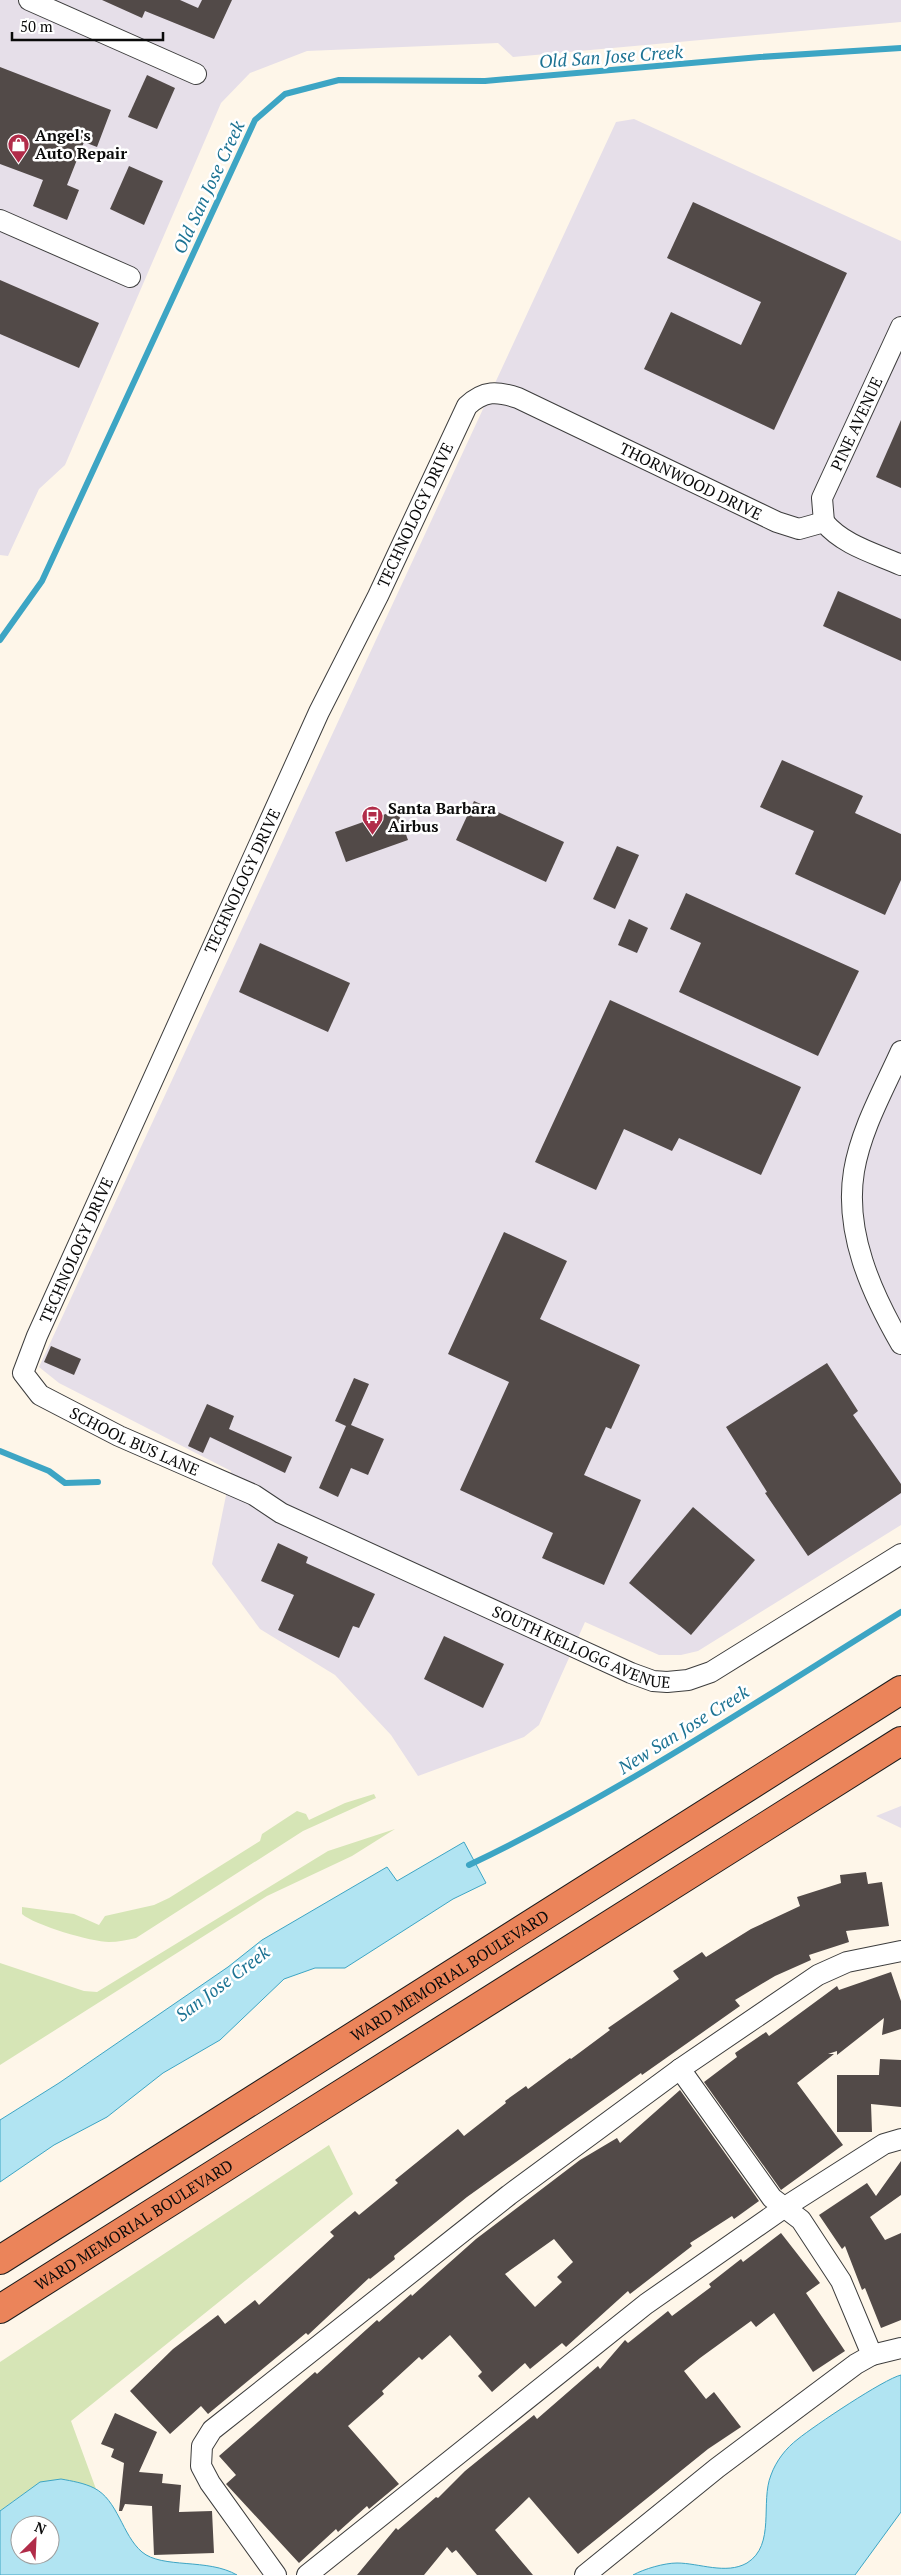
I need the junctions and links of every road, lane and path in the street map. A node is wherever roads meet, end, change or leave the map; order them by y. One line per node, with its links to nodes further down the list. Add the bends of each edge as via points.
1 (29, 0): 2 (street)
2 (196, 74)
3 (0, 220): 4 (street)
4 (130, 277)
5 (901, 327): 7 (street, PINE AVENUE, via 822,498)
6 (477, 397): 7 (street, THORNWOOD DRIVE, via 501,392 518,398 777,522 799,529); 11 (street, TECHNOLOGY DRIVE, via 460,415 378,596 319,712 37,1336)
7 (824, 522): 8 (street, via 845,540)
8 (901, 565)
9 (901, 1051): 10 (street, via 865,1130 854,1170 851,1206 873,1293)
10 (901, 1344)
11 (23, 1374): 12 (street, SCHOOL BUS LANE, via 40,1395 119,1436)
12 (254, 1495): 13 (street, SOUTH KELLOGG AVENUE, via 281,1513 620,1669 667,1682 688,1680 718,1668)
13 (901, 1554)
14 (901, 1690): 20 (highway, WARD MEMORIAL BOULEVARD)
15 (901, 1741): 21 (highway, WARD MEMORIAL BOULEVARD)
16 (901, 1951): 17 (street, via 847,1962 818,1975)
17 (680, 2069): 19 (street, via 772,2198); 24 (street, via 509,2195 212,2430 202,2446 201,2466)
18 (901, 2139): 19 (street, via 884,2144)
19 (784, 2207): 23 (street, via 801,2220 841,2281); 25 (street, via 646,2304)
20 (0, 2260)
21 (0, 2309)
22 (901, 2348): 23 (street)
23 (872, 2356): 26 (street, via 856,2364 717,2468)
24 (276, 2575)
25 (307, 2575)
26 (585, 2575)

